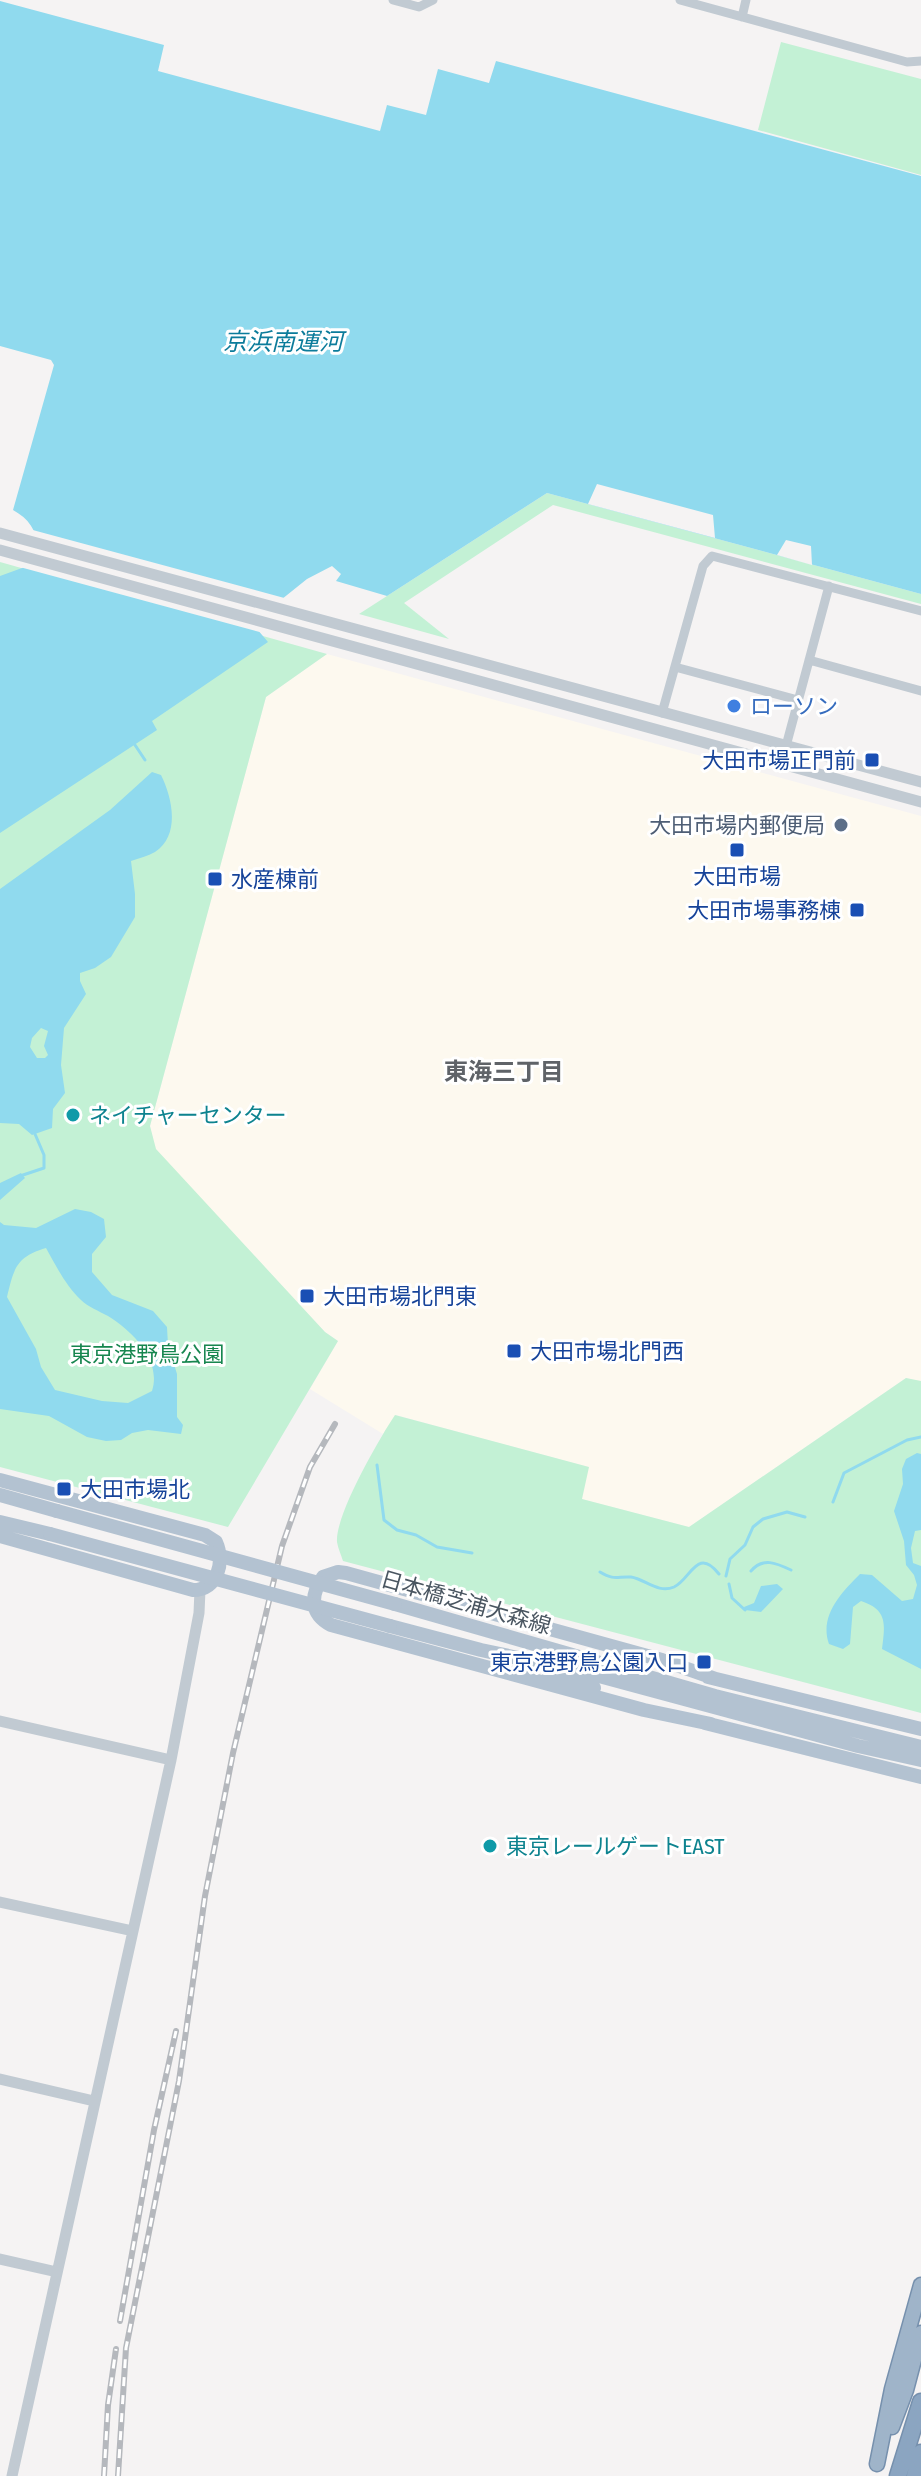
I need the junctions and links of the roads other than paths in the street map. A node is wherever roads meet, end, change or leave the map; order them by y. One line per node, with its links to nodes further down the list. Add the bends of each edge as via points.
1 (393, 0): 2 (street, via 419,7)
2 (433, 0)
3 (680, 0): 5 (street)
4 (746, 0): 5 (street)
5 (742, 17): 6 (street, via 907,62)
6 (921, 61)
7 (0, 533): 15 (street)
8 (0, 550): 18 (street)
9 (829, 586): 10 (street); 11 (street); 12 (street, via 718,556 708,558)
10 (921, 611)
11 (809, 660): 13 (street); 14 (street)
12 (675, 667): 14 (street); 15 (street)
13 (921, 691)
14 (798, 700): 16 (street)
15 (662, 713): 16 (street)
16 (786, 746): 17 (street)
17 (921, 782)
18 (921, 802)
19 (0, 1480): 23 (main road, via 212,1538 219,1548 219,1569)
20 (0, 1495): 24 (main road, 日本橋芝浦大森線, bridge)
21 (0, 1522): 25 (main road, 日本橋芝浦大森線, bridge)
22 (0, 1536): 23 (main road)
23 (200, 1590): 31 (street)
24 (486, 1629): 26 (main road); 30 (main road, 日本橋芝浦大森線, via 729,1700)
25 (481, 1650): 28 (main road); 32 (main road, 日本橋芝浦大森線)
26 (716, 1679): 28 (main road, via 346,1573 323,1577 315,1591 314,1609 331,1625); 29 (main road)
27 (0, 1721): 31 (street)
28 (711, 1724): 33 (main road)
29 (921, 1729)
30 (921, 1747)
31 (171, 1760): 35 (street)
32 (921, 1760)
33 (921, 1777)
34 (0, 1902): 35 (street)
35 (133, 1931): 37 (street)
36 (0, 2079): 37 (street)
37 (94, 2101): 39 (street)
38 (0, 2259): 39 (street)
39 (57, 2272): 45 (street)
40 (921, 2285): 44 (highway)
41 (921, 2333): 44 (highway)
42 (921, 2402): 46 (highway)
43 (921, 2453): 47 (highway)
44 (875, 2470)
45 (12, 2476)
46 (898, 2476)
47 (915, 2476)

